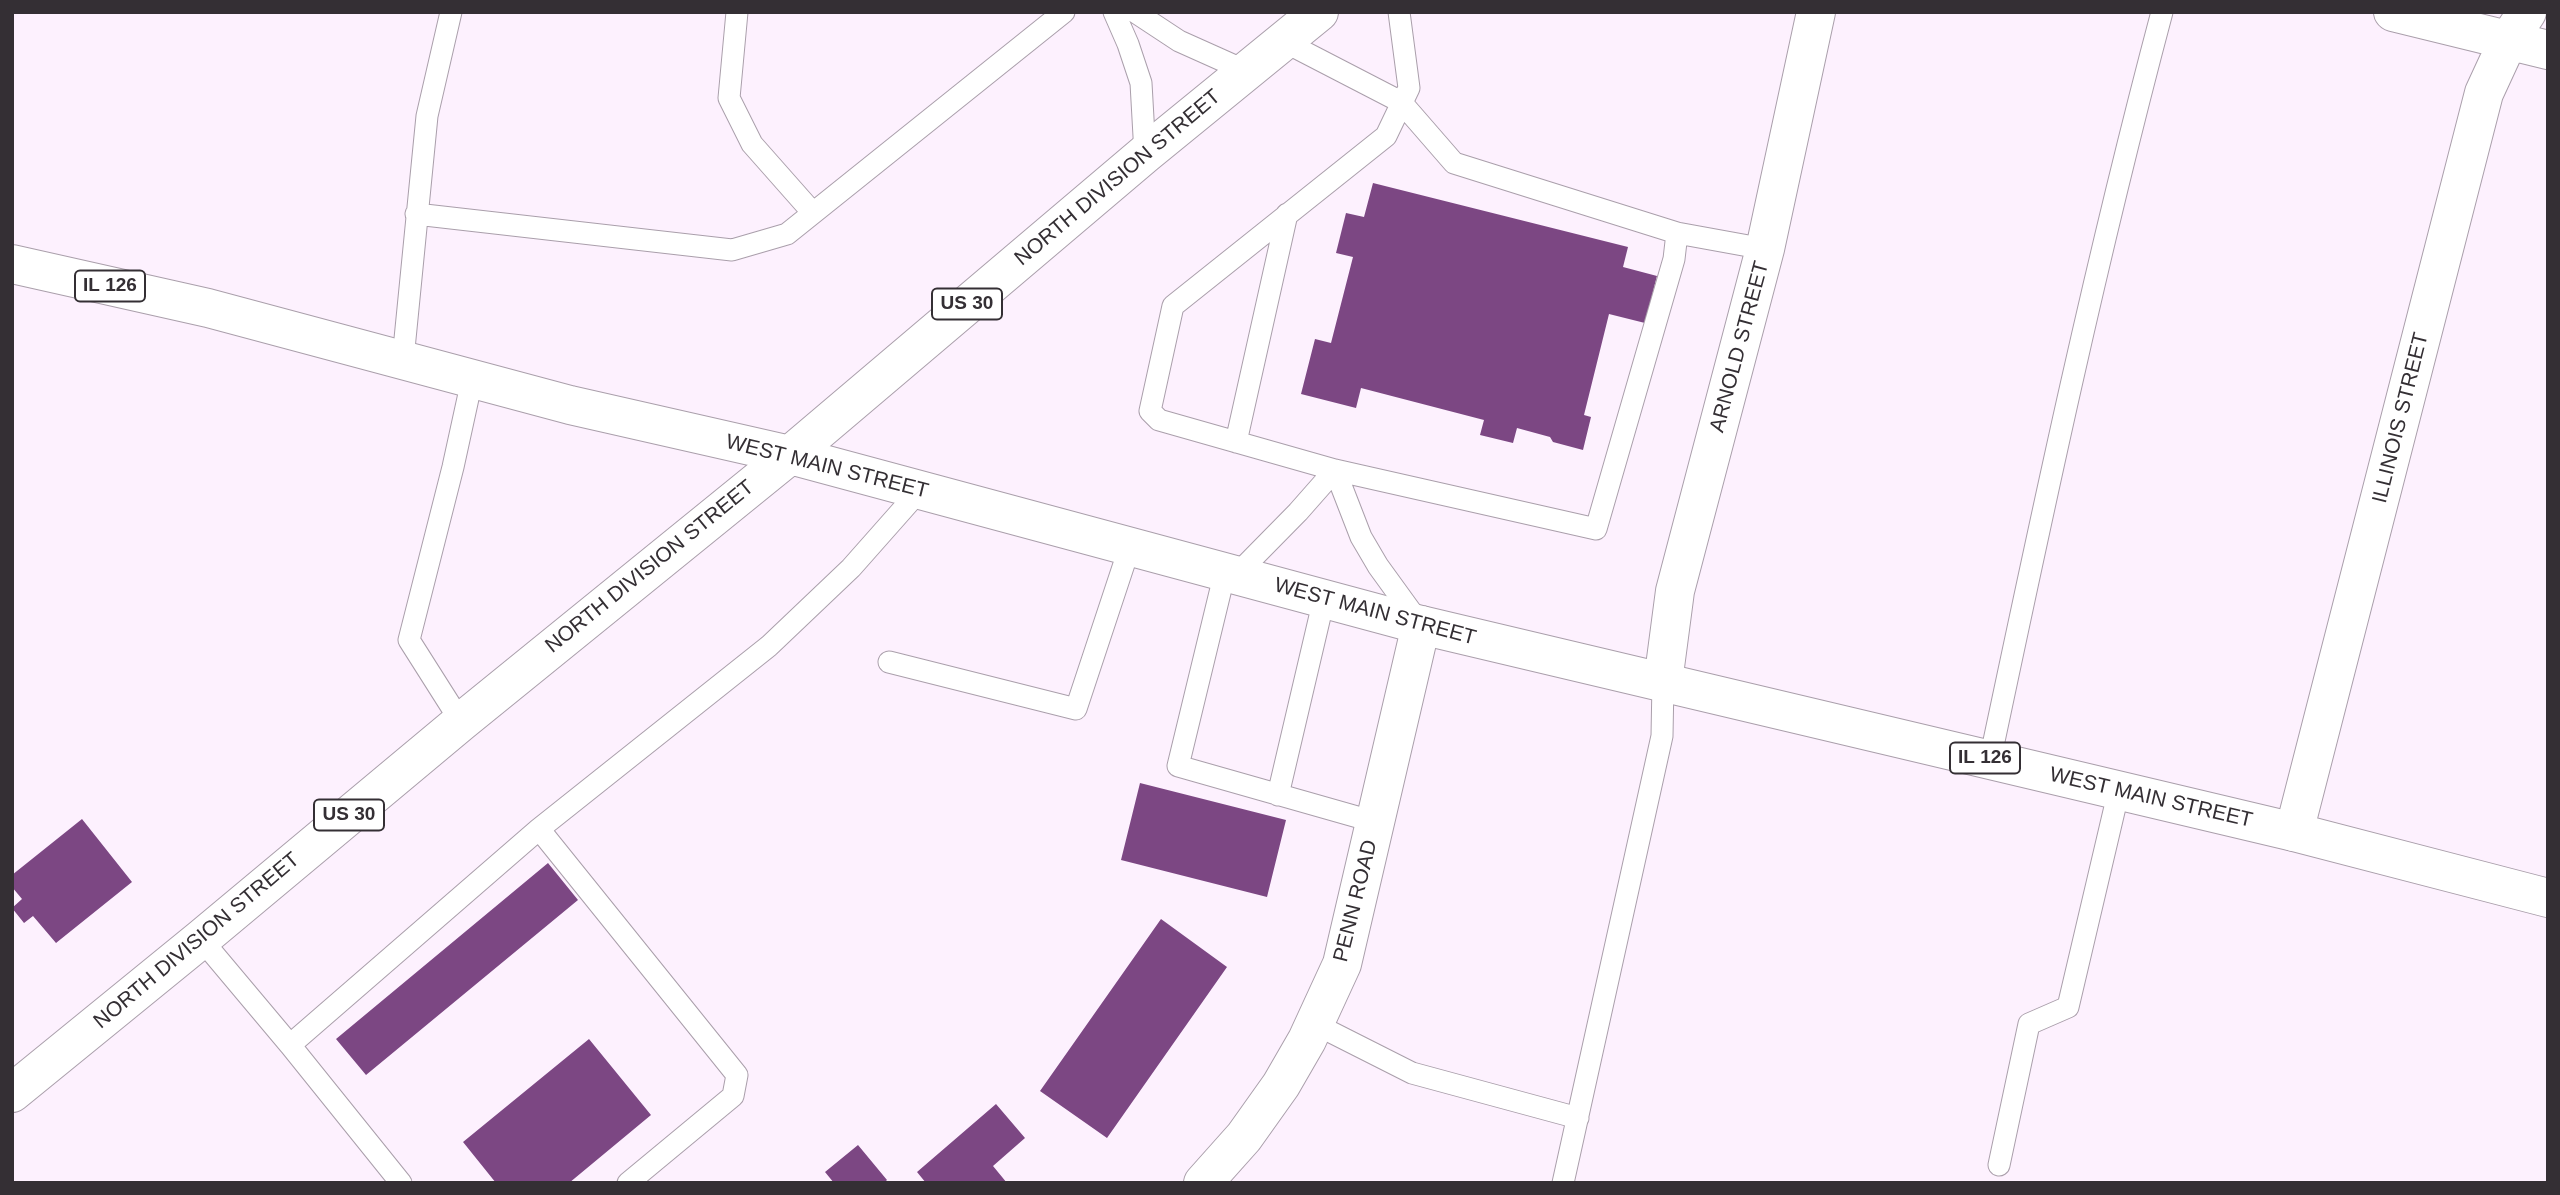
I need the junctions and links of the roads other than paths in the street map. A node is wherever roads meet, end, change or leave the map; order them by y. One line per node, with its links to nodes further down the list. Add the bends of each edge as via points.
1 (451, 12): 18 (lane, via 427,116)
2 (737, 12): 17 (lane, via 729,98 752,144)
3 (1064, 12): 17 (lane)
4 (1114, 12): 16 (lane, via 1141,83)
5 (1135, 12): 14 (lane, via 1179,41)
6 (1319, 12): 12 (main road, NORTH DIVISION STREET / US 30)
7 (1399, 12): 15 (lane, via 1409,88)
8 (1816, 12): 21 (main road, ARNOLD STREET)
9 (2161, 12): 36 (lane, via 2065,406)
10 (2393, 12): 11 (main road)
11 (2518, 27): 13 (main road); 41 (main road, ILLINOIS STREET, via 2484,93)
12 (1283, 41): 14 (main road, NORTH DIVISION STREET / US 30); 15 (lane)
13 (2548, 50)
14 (1246, 71): 16 (main road, NORTH DIVISION STREET / US 30)
15 (1401, 102): 19 (lane, via 1386,136); 20 (lane, via 1454,163)
16 (1145, 154): 26 (main road, NORTH DIVISION STREET / US 30)
17 (813, 213): 18 (lane, via 787,234 732,250)
18 (416, 214): 23 (lane)
19 (1287, 214): 25 (lane); 25 (lane, via 1173,306 1170,319 1150,411 1159,420)
20 (1678, 233): 21 (lane); 27 (lane, via 1597,529)
21 (1765, 249): 34 (main road, ARNOLD STREET, via 1675,591)
22 (12, 264): 23 (main road, WEST MAIN STREET / IL 126, via 208,308)
23 (403, 359): 24 (main road, WEST MAIN STREET)
24 (472, 380): 26 (main road, WEST MAIN STREET); 35 (lane, via 410,640)
25 (1236, 442): 27 (lane)
26 (790, 455): 28 (main road, WEST MAIN STREET); 35 (main road, NORTH DIVISION STREET / US 30)
27 (1335, 470): 30 (lane, via 1298,512); 32 (lane, via 1361,537)
28 (920, 490): 29 (main road, WEST MAIN STREET); 40 (lane, via 851,568 769,646)
29 (1130, 546): 30 (main road, WEST MAIN STREET); 33 (lane, via 1076,709)
30 (1231, 573): 31 (main road, WEST MAIN STREET); 38 (lane, via 1178,766)
31 (1324, 599): 32 (main road, WEST MAIN STREET); 38 (lane)
32 (1421, 625): 34 (main road, WEST MAIN STREET / IL 126); 39 (main road, PENN ROAD)
33 (889, 662)
34 (1663, 682): 36 (main road, WEST MAIN STREET / IL 126); 47 (lane, via 1662,736)
35 (461, 722): 43 (main road, NORTH DIVISION STREET / US 30)
36 (1990, 760): 37 (main road, WEST MAIN STREET / IL 126)
37 (2119, 790): 41 (main road, WEST MAIN STREET / IL 126); 48 (lane, via 2068,1007 2029,1024)
38 (1278, 795): 39 (lane)
39 (1375, 822): 44 (main road, PENN ROAD, via 1342,964)
40 (539, 829): 45 (lane); 50 (lane, via 737,1075 733,1096)
41 (2294, 832): 42 (main road, WEST MAIN STREET / IL 126)
42 (2548, 898)
43 (201, 939): 45 (lane); 46 (main road, NORTH DIVISION STREET / US 30)
44 (1315, 1024): 47 (lane, via 1412,1073); 51 (main road, PENN ROAD, via 1274,1095)
45 (290, 1045): 49 (lane)
46 (12, 1093)
47 (1578, 1118): 52 (lane)
48 (1999, 1165)
49 (401, 1183)
50 (628, 1183)
51 (1203, 1183)
52 (1563, 1183)

